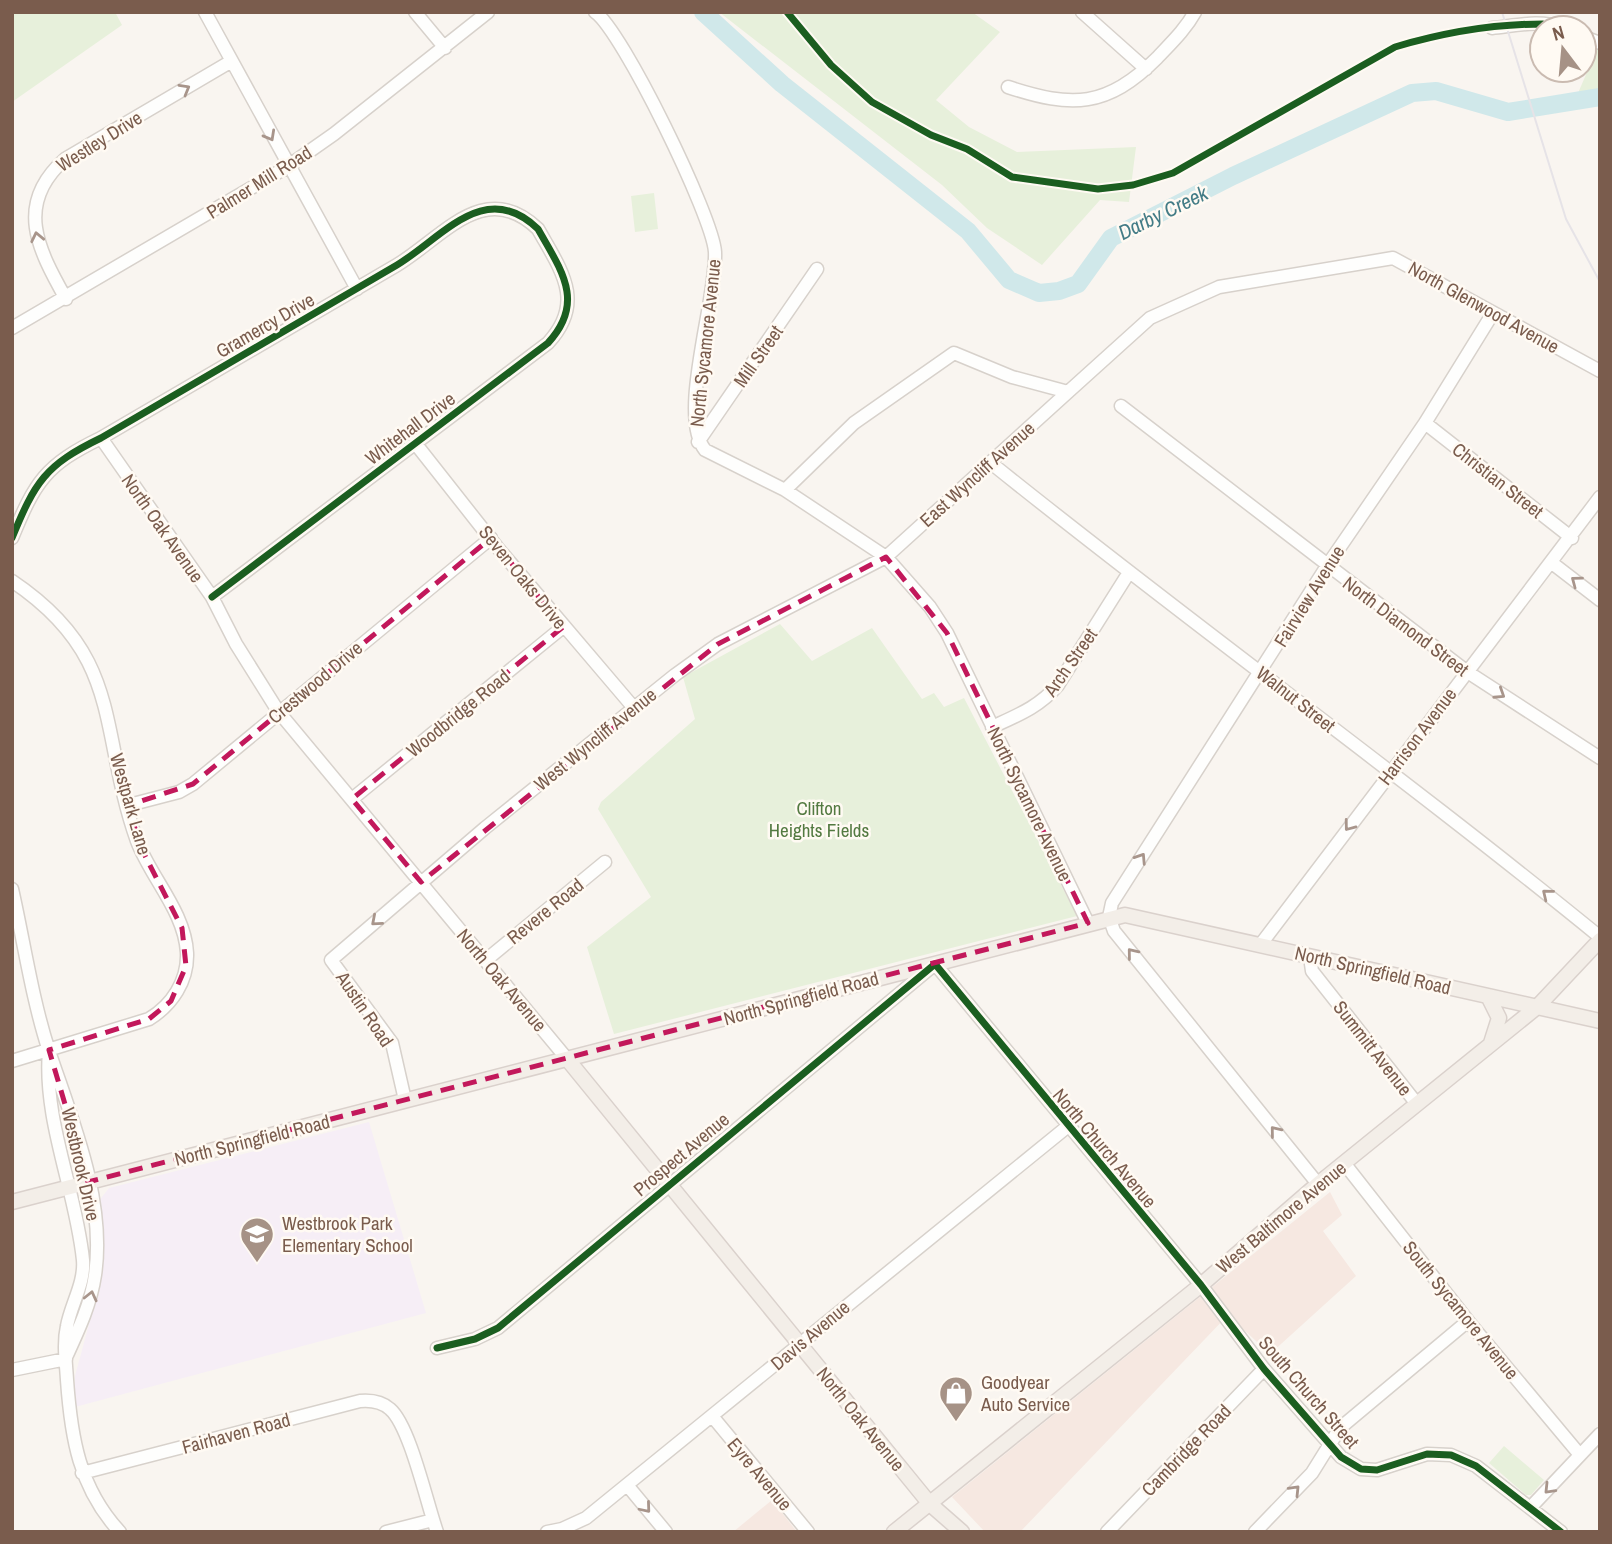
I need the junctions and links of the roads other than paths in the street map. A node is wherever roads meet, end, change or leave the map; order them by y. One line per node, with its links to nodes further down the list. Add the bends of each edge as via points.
1 (205, 12): 10 (street)
2 (415, 12): 9 (street)
3 (488, 12): 9 (street, Palmer Mill Road)
4 (595, 12): 25 (street, North Sycamore Avenue, via 617,37 690,177 712,233 711,296 696,398)
5 (1082, 12): 11 (street)
6 (1195, 12): 11 (street)
7 (1528, 18): 8 (street)
8 (1492, 28)
9 (445, 48): 13 (street, Palmer Mill Road)
10 (230, 62): 13 (street, one-way to 13); 17 (street, Westley Drive, one-way to 10, via 36,236 38,199 51,172 65,159)
11 (1146, 69): 12 (street, via 1113,94 1091,100 1034,96)
12 (1008, 87)
13 (287, 167): 16 (street); 17 (street, Palmer Mill Road)
14 (552, 254): 16 (street, Gramercy Drive, via 538,229 521,215 478,209); 26 (street, Whitehall Drive, via 569,297 569,311 559,331)
15 (817, 269): 25 (street, Mill Street)
16 (356, 289): 24 (street, Gramercy Drive)
17 (66, 299): 19 (street, Palmer Mill Road)
18 (1493, 313): 20 (street, North Glenwood Avenue); 21 (street, North Glenwood Avenue, via 1393,258 1219,287 1150,318); 23 (street, Fairview Avenue)
19 (12, 328)
20 (1600, 371)
21 (1068, 392): 27 (street, East Wyncliff Avenue); 28 (street, via 954,354 854,423)
22 (1121, 406): 35 (street, North Diamond Street)
23 (1425, 423): 32 (street, Christian Street); 35 (street, Fairview Avenue)
24 (101, 438): 30 (street, Gramercy Drive, via 50,469 32,491); 38 (street, North Oak Avenue)
25 (698, 442): 28 (street, North Sycamore Avenue, via 705,450)
26 (415, 443): 31 (street, Seven Oaks Drive); 38 (street, Whitehall Drive)
27 (991, 463): 33 (street, East Wyncliff Avenue); 36 (street, Walnut Street)
28 (785, 490): 33 (street, North Sycamore Avenue)
29 (1600, 497): 32 (street, Harrison Avenue)
30 (12, 538)
31 (491, 538): 40 (street, Seven Oaks Drive); 44 (street, Crestwood Drive)
32 (1572, 538): 34 (street, Harrison Avenue)
33 (886, 557): 43 (street, West Wyncliff Avenue, via 718,644); 45 (street, North Sycamore Avenue, via 935,615)
34 (1552, 563): 39 (street, one-way to 34); 41 (street, Harrison Avenue)
35 (1327, 566): 41 (street, North Diamond Street); 42 (street, Fairview Avenue)
36 (1128, 573): 42 (street, Walnut Street); 45 (street, Arch Street, via 1058,685 1035,708)
37 (12, 581): 49 (street, Westpark Lane, via 56,615 86,655 103,694)
38 (212, 597): 44 (street, North Oak Avenue)
39 (1600, 600)
40 (563, 627): 43 (street, Seven Oaks Drive); 48 (street, Woodbridge Road)
41 (1466, 671): 46 (street, North Diamond Street, one-way to 46); 47 (street, Harrison Avenue)
42 (1262, 672): 47 (street, Walnut Street); 53 (street, Fairview Avenue, one-way to 42, via 1112,903)
43 (634, 708): 51 (street, West Wyncliff Avenue)
44 (278, 711): 48 (street, North Oak Avenue); 49 (street, Crestwood Drive, via 192,785)
45 (992, 727): 54 (street, North Sycamore Avenue)
46 (1600, 758)
47 (1390, 771): 55 (street, Walnut Street, one-way to 47); 56 (street, Harrison Avenue, one-way to 56)
48 (352, 799): 51 (street, North Oak Avenue)
49 (129, 805): 65 (street, Westpark Lane, via 139,844 182,928 187,954 183,979 171,1001 149,1019)
50 (605, 862): 59 (street, Revere Road)
51 (421, 882): 58 (street, West Wyncliff Avenue, one-way to 58); 59 (street, North Oak Avenue)
52 (12, 889): 65 (street, Westbrook Drive)
53 (1109, 917): 54 (main road, North Springfield Road); 56 (main road, North Springfield Road, via 1149,918); 73 (street, one-way to 53, via 1114,931)
54 (1088, 923): 60 (main road, North Springfield Road)
55 (1600, 938): 62 (main road, West Baltimore Avenue)
56 (1261, 944): 57 (main road, North Springfield Road)
57 (1310, 957): 61 (main road, North Springfield Road); 69 (street, Summitt Avenue, via 1312,971)
58 (331, 960): 68 (street, Austin Road, via 392,1043)
59 (486, 960): 66 (street, North Oak Avenue)
60 (934, 964): 66 (main road, North Springfield Road); 70 (street, North Church Avenue); 74 (street, Prospect Avenue)
61 (1488, 996): 62 (main road, North Springfield Road); 64 (main road, via 1499,1024)
62 (1537, 1007): 63 (main road, North Springfield Road); 64 (main road, West Baltimore Avenue)
63 (1600, 1021)
64 (1489, 1046): 69 (main road, West Baltimore Avenue)
65 (49, 1050): 67 (street); 72 (street, Westbrook Drive, via 63,1083); 75 (street, Westbrook Drive, via 47,1078)
66 (568, 1059): 68 (main road, North Springfield Road); 74 (main road, North Oak Avenue)
67 (12, 1061)
68 (405, 1100): 72 (main road, North Springfield Road)
69 (1417, 1104): 71 (main road, West Baltimore Avenue)
70 (1066, 1127): 77 (street, North Church Avenue); 79 (street, Davis Avenue)
71 (1344, 1163): 73 (main road, West Baltimore Avenue); 78 (street, South Sycamore Avenue)
72 (88, 1182): 75 (main road, North Springfield Road); 81 (street, Westbrook Drive, one-way to 72, via 87,1309 95,1274 97,1236)
73 (1318, 1184): 77 (main road, West Baltimore Avenue)
74 (670, 1185): 79 (main road, North Oak Avenue); 80 (street, Prospect Avenue, via 498,1328)
75 (69, 1187): 76 (main road, North Springfield Road); 81 (street, Westbrook Drive, via 83,1263 66,1326)
76 (12, 1202)
77 (1201, 1285): 82 (street, South Church Street); 90 (main road, West Baltimore Avenue)
78 (1468, 1321): 86 (street, via 1340,1428); 87 (street, South Sycamore Avenue)
79 (800, 1343): 84 (street, Davis Avenue); 90 (main road, North Oak Avenue)
80 (437, 1348)
81 (66, 1359): 83 (street); 88 (street, Westbrook Drive, via 70,1425)
82 (1264, 1369): 86 (street, South Church Street); 100 (street, Cambridge Road)
83 (12, 1370)
84 (712, 1416): 89 (street, Davis Avenue); 97 (street, Eyre Avenue)
85 (1600, 1434): 87 (street)
86 (1330, 1445): 91 (street, South Church Street, via 1354,1466 1369,1470 1427,1454 1451,1455 1476,1466); 101 (street, one-way to 86, via 1312,1473)
87 (1580, 1455): 91 (street, one-way to 91)
88 (82, 1473): 92 (street, Fairhaven Road, via 373,1400 389,1408 405,1434); 93 (street, Westbrook Drive, via 101,1510)
89 (627, 1485): 95 (street, Davis Avenue, via 586,1518); 96 (street, one-way to 96)
90 (930, 1504): 98 (main road, West Baltimore Avenue); 99 (main road, North Oak Avenue)
91 (1530, 1508): 102 (street, South Church Street)
92 (435, 1526): 94 (street)
93 (120, 1532)
94 (386, 1532)
95 (547, 1532)
96 (666, 1532)
97 (808, 1532)
98 (894, 1532)
99 (962, 1532)
100 (1107, 1532)
101 (1255, 1532)
102 (1561, 1532)

